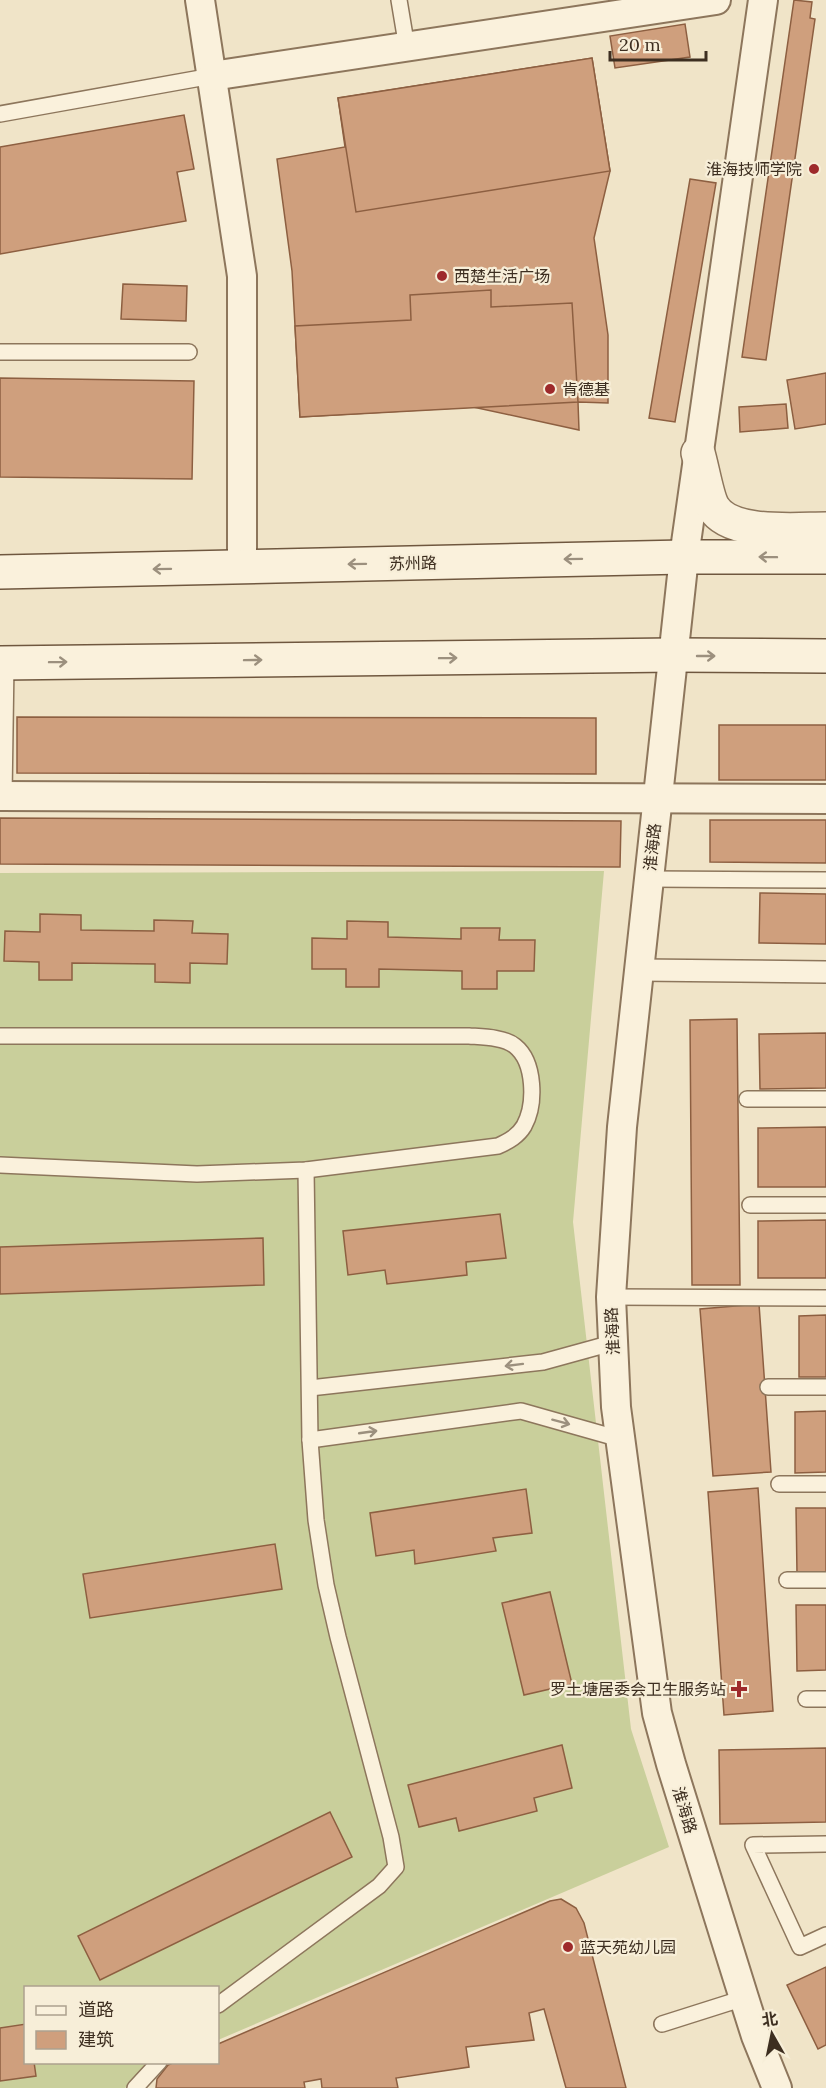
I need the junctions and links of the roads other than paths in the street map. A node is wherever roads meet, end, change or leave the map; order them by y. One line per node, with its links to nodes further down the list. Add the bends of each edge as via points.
1 (200, 0): 6 (street)
2 (399, 0): 5 (lane)
3 (716, 0): 5 (street)
4 (763, 0): 10 (street, 淮海路)
5 (407, 48): 6 (street)
6 (212, 76): 7 (lane); 14 (street, via 242,276)
7 (0, 114)
8 (0, 352): 9 (lane)
9 (189, 352)
10 (699, 453): 11 (main road, via 712,507 726,520 749,528); 12 (street, 淮海路)
11 (826, 529)
12 (684, 557): 13 (main road, 苏州路, one-way to 12); 14 (main road, 苏州路, one-way to 14); 16 (street, 淮海路)
13 (826, 557)
14 (242, 567): 15 (main road, 苏州路, one-way to 15)
15 (0, 572)
16 (673, 656): 17 (main road, one-way to 17); 18 (main road, one-way to 16); 20 (street, 淮海路)
17 (826, 656)
18 (3, 663): 19 (lane)
19 (2, 796): 20 (street)
20 (658, 798): 21 (street); 22 (street, 淮海路)
21 (826, 799)
22 (649, 879): 23 (lane); 24 (street, 淮海路)
23 (826, 880)
24 (639, 970): 25 (street); 33 (street, 淮海路, via 622,1127)
25 (826, 972)
26 (0, 1036): 30 (lane, via 469,1036 514,1045 525,1058 530,1074 530,1109 524,1126 513,1139 498,1146)
27 (747, 1099): 28 (lane)
28 (826, 1099)
29 (0, 1165): 30 (lane, via 197,1174)
30 (306, 1170): 38 (lane)
31 (750, 1205): 32 (lane)
32 (826, 1205)
33 (610, 1298): 34 (lane); 35 (street, 淮海路)
34 (826, 1298)
35 (612, 1343): 38 (lane, one-way to 38, via 543,1362); 39 (street, 淮海路)
36 (768, 1387): 37 (lane)
37 (826, 1387)
38 (309, 1388): 40 (lane)
39 (620, 1438): 40 (lane, one-way to 39, via 521,1411); 49 (street, 淮海路, via 657,1713)
40 (310, 1440): 50 (lane, via 326,1585 392,1838 396,1867 379,1886)
41 (779, 1484): 42 (lane)
42 (826, 1484)
43 (787, 1580): 44 (lane)
44 (826, 1580)
45 (806, 1699): 46 (lane)
46 (826, 1699)
47 (826, 1844): 48 (lane, via 753,1845 800,1947)
48 (826, 1935)
49 (744, 1998): 51 (lane); 54 (street, 淮海路)
50 (219, 2004)
51 (662, 2024)
52 (157, 2064): 53 (lane)
53 (135, 2088)
54 (777, 2088)

